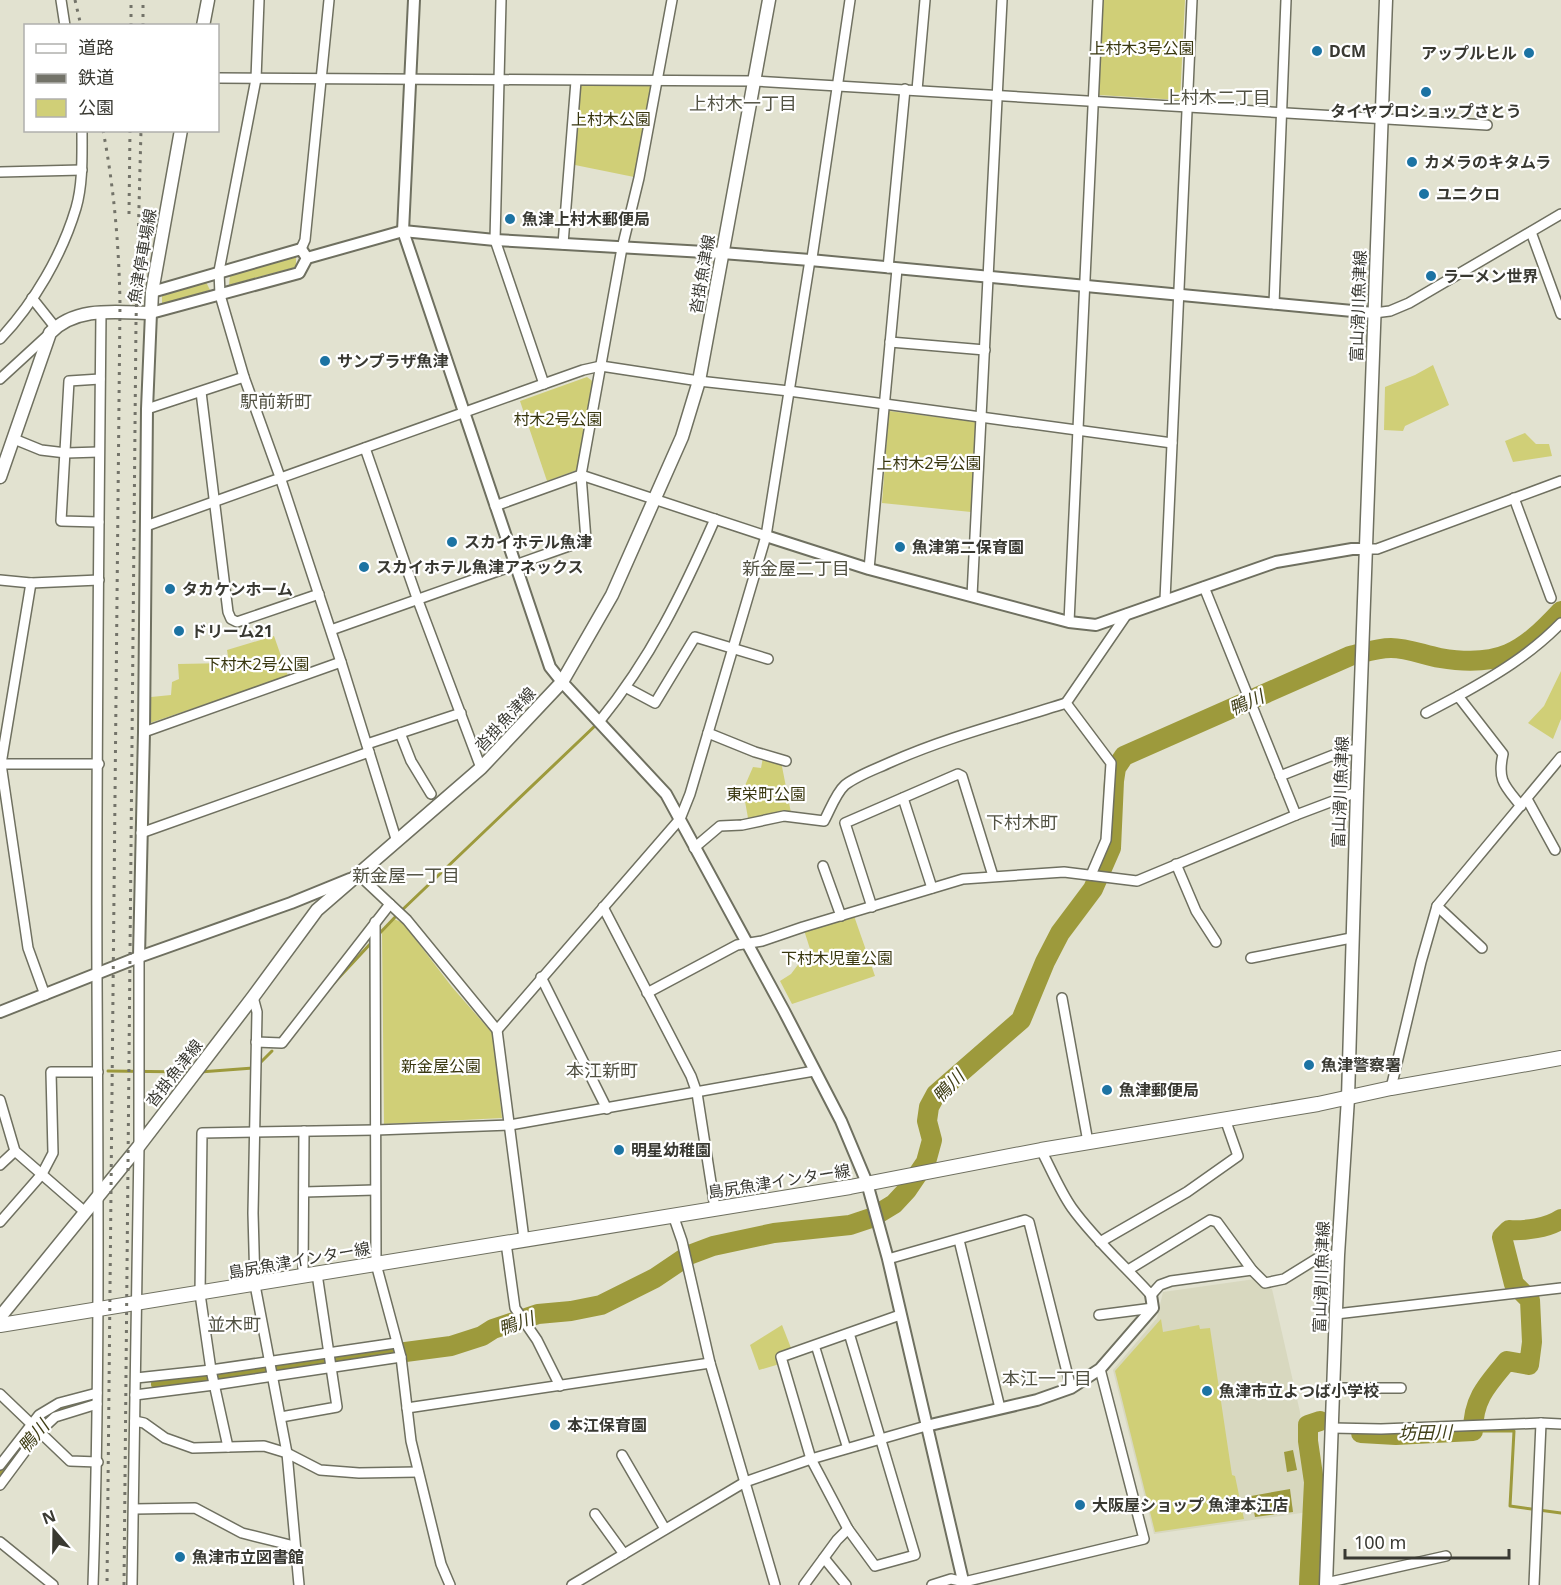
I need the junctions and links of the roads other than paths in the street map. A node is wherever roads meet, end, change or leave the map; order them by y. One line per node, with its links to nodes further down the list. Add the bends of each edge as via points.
1 (61, 0): 16 (street)
2 (208, 0): 17 (main road)
3 (259, 0): 19 (street)
4 (329, 0): 20 (street)
5 (414, 0): 21 (street)
6 (501, 0): 22 (street)
7 (672, 0): 23 (street)
8 (769, 0): 25 (main road, 沓掛魚津線)
9 (850, 0): 26 (street)
10 (925, 0): 28 (street)
11 (1002, 0): 29 (street)
12 (1098, 0): 30 (street)
13 (1192, 0): 31 (street)
14 (1286, 0): 32 (street)
15 (1386, 0): 33 (main road, 富山滑川魚津線)
16 (65, 24)
17 (203, 24)
18 (219, 78): 19 (street)
19 (256, 79): 20 (street); 49 (street)
20 (320, 79): 21 (street); 45 (street)
21 (410, 79): 22 (street); 40 (street)
22 (498, 80): 24 (street); 42 (street)
23 (657, 80): 24 (street); 25 (street); 44 (street)
24 (576, 81): 43 (street)
25 (754, 81): 26 (street); 46 (main road, 沓掛魚津線)
26 (837, 85): 27 (street); 47 (street)
27 (905, 90): 28 (street); 48 (street)
28 (917, 90): 29 (street)
29 (997, 96): 30 (street); 50 (street)
30 (1093, 102): 31 (street); 51 (street)
31 (1187, 108): 32 (street); 54 (street)
32 (1282, 112): 33 (street); 56 (street)
33 (1382, 118): 34 (street); 58 (main road, 富山滑川魚津線)
34 (1487, 125)
35 (82, 132): 37 (street)
36 (181, 132): 52 (main road, 魚津停車場線)
37 (82, 170): 38 (street); 55 (street, via 77,207)
38 (0, 172)
39 (1561, 214): 41 (street)
40 (403, 231): 42 (street); 45 (street); 75 (street)
41 (1531, 232): 58 (street, via 1409,303); 60 (street)
42 (495, 240): 43 (street); 70 (street)
43 (563, 244): 44 (street)
44 (622, 248): 46 (street); 65 (street)
45 (304, 253): 49 (street); 53 (street, via 299,273)
46 (722, 253): 47 (street); 69 (main road, 沓掛魚津線)
47 (810, 260): 48 (street); 71 (street)
48 (892, 268): 50 (street); 63 (street)
49 (219, 271): 52 (street); 53 (street)
50 (988, 277): 51 (street); 64 (street)
51 (1085, 287): 54 (street); 77 (street)
52 (152, 292): 59 (main road, 魚津停車場線)
53 (219, 295): 59 (street); 66 (street)
54 (1179, 295): 56 (street); 79 (street)
55 (32, 298): 61 (street); 62 (street)
56 (1274, 304): 58 (street)
57 (101, 312): 59 (main road, 魚津停車場線); 61 (main road, 魚津停車場線, via 78,316); 68 (street)
58 (1374, 313): 95 (main road, 富山滑川魚津線)
59 (151, 314): 74 (street)
60 (1561, 314)
61 (53, 330): 67 (street); 78 (main road)
62 (0, 339)
63 (890, 342): 64 (street); 73 (street)
64 (985, 350): 76 (street)
65 (602, 366): 69 (street); 70 (street); 83 (street)
66 (244, 377): 72 (street); 85 (street)
67 (0, 379)
68 (100, 379): 81 (street); 82 (street, via 69,381)
69 (699, 381): 71 (street); 88 (main road, 沓掛魚津線, via 682,436)
70 (544, 384): 75 (street)
71 (789, 391): 73 (street); 94 (street)
72 (201, 392): 74 (street); 89 (street)
73 (884, 404): 76 (street); 97 (street)
74 (147, 409): 93 (street)
75 (464, 414): 80 (street); 90 (street)
76 (981, 417): 77 (street); 103 (street)
77 (1078, 430): 79 (street); 108 (street)
78 (14, 439): 82 (street, via 41,450); 84 (main road)
79 (1172, 443): 106 (street)
80 (365, 448): 85 (street); 104 (street)
81 (99, 452): 82 (street); 92 (street)
82 (66, 453): 92 (street, via 61,521)
83 (581, 476): 88 (street); 90 (street); 96 (street, via 586,540)
84 (0, 477)
85 (280, 477): 89 (street); 102 (street)
86 (1561, 481): 87 (street)
87 (1514, 498): 95 (street, via 1377,549); 105 (street)
88 (655, 500): 91 (street); 114 (main road, 沓掛魚津線, via 612,595)
89 (215, 502): 93 (street); 102 (street, via 231,619 237,622)
90 (495, 506): 96 (street)
91 (715, 519): 94 (street); 115 (street, via 664,629)
92 (99, 522): 99 (street)
93 (146, 526): 121 (street)
94 (766, 536): 97 (street); 111 (street)
95 (1366, 549): 101 (street, via 1276,562); 125 (main road, 富山滑川魚津線)
96 (515, 564): 104 (street); 114 (street, via 550,667)
97 (869, 569): 103 (street)
98 (0, 580): 100 (street)
99 (99, 580): 100 (street); 129 (street)
100 (31, 583): 128 (street)
101 (1204, 587): 106 (street); 131 (street)
102 (318, 594): 110 (street)
103 (972, 596): 108 (street)
104 (417, 598): 110 (street); 118 (street)
105 (1551, 598)
106 (1165, 600): 107 (street)
107 (1127, 614): 108 (street, via 1096,625); 117 (street)
108 (1070, 622)
109 (1561, 623): 116 (street, via 1520,659)
110 (331, 630): 113 (street)
111 (734, 648): 112 (street); 115 (street, via 695,637 655,703); 123 (street)
112 (768, 659)
113 (341, 662): 121 (street); 124 (street)
114 (562, 682): 120 (street); 130 (main road, 沓掛魚津線)
115 (627, 688): 120 (street)
116 (1458, 696): 119 (street); 135 (street, via 1503,754 1501,782)
117 (1066, 703): 140 (street, via 968,732 868,772 844,786 824,821 784,816 720,826); 145 (street, via 1111,763 1106,840)
118 (461, 713): 122 (street); 130 (street)
119 (1426, 713)
120 (599, 722): 137 (street, via 666,794)
121 (144, 732): 138 (street)
122 (400, 733): 124 (street); 133 (street)
123 (708, 733): 127 (street); 137 (street)
124 (368, 748): 138 (street); 139 (street)
125 (1358, 750): 131 (street, via 1346,750); 132 (main road, 富山滑川魚津線)
126 (1561, 757): 135 (street)
127 (786, 761)
128 (1, 764): 129 (street); 163 (street, via 28,948)
129 (99, 764): 160 (street)
130 (481, 768): 139 (main road, 沓掛魚津線)
131 (1280, 776): 136 (street)
132 (1357, 792): 136 (street); 154 (main road, 富山滑川魚津線)
133 (431, 794)
134 (903, 798): 146 (street, via 958,774 962,776); 147 (street); 151 (street, via 845,823)
135 (1524, 802): 141 (street); 149 (street)
136 (1296, 815): 142 (street)
137 (680, 819): 140 (street); 150 (street)
138 (141, 833): 158 (street)
139 (397, 842): 144 (main road, 沓掛魚津線)
140 (694, 848): 156 (street)
141 (1555, 850)
142 (1176, 864): 145 (street, via 1137,881); 155 (street, via 1196,911)
143 (823, 866): 152 (street)
144 (359, 875): 148 (street); 158 (street); 164 (main road, 沓掛魚津線, via 317,910)
145 (1091, 875): 146 (street, via 1064,872)
146 (993, 876): 147 (street)
147 (932, 888): 151 (street)
148 (390, 904): 153 (street); 167 (street)
149 (1437, 906): 157 (street); 172 (street)
150 (603, 907): 161 (street); 162 (street)
151 (872, 907): 152 (street)
152 (841, 916): 156 (street)
153 (375, 922): 168 (street, via 282,1043); 179 (street)
154 (1351, 938): 159 (street); 174 (main road, 富山滑川魚津線)
155 (1216, 942)
156 (747, 944): 162 (street, via 736,945); 170 (street)
157 (1482, 948)
158 (139, 957): 160 (street); 183 (street)
159 (1251, 958)
160 (97, 974): 163 (street); 171 (street)
161 (541, 977): 167 (street); 176 (street)
162 (647, 993): 173 (street)
163 (45, 994): 166 (street)
164 (253, 997): 168 (street); 183 (main road, 沓掛魚津線)
165 (1062, 998): 182 (street)
166 (0, 1012)
167 (497, 1030): 178 (street)
168 (256, 1042): 181 (street)
169 (1561, 1058): 172 (main road, 島尻魚津インター線)
170 (814, 1071): 173 (street); 188 (street, via 841,1121)
171 (98, 1072): 187 (street, via 51,1072 52,1153); 191 (street)
172 (1391, 1088): 174 (main road, 島尻魚津インター線)
173 (697, 1093): 176 (street); 192 (street)
174 (1348, 1098): 177 (main road, 島尻魚津インター線); 200 (main road, 富山滑川魚津線)
175 (0, 1100): 185 (street)
176 (607, 1109): 178 (street)
177 (1225, 1119): 182 (main road, 島尻魚津インター線); 198 (street, via 1238,1156 1187,1192)
178 (510, 1125): 179 (street); 196 (street)
179 (376, 1130): 180 (street); 189 (street)
180 (304, 1131): 181 (street); 190 (street)
181 (255, 1132): 206 (street); 208 (street, via 202,1133)
182 (1088, 1142): 184 (main road, 島尻魚津インター線)
183 (139, 1146): 191 (main road, 沓掛魚津線); 210 (street)
184 (1041, 1150): 188 (main road, 島尻魚津インター線); 198 (street, via 1071,1207)
185 (15, 1151): 186 (street); 187 (street)
186 (0, 1165)
187 (42, 1174): 193 (street); 195 (street)
188 (867, 1183): 192 (main road, 島尻魚津インター線); 201 (street)
189 (375, 1190): 190 (street); 202 (street)
190 (304, 1192): 205 (street)
191 (99, 1196): 193 (main road, 沓掛魚津線); 212 (street)
192 (715, 1208): 194 (main road, 島尻魚津インター線)
193 (85, 1212): 216 (main road, 沓掛魚津線)
194 (673, 1215): 196 (main road, 島尻魚津インター線); 224 (street)
195 (0, 1222)
196 (524, 1239): 199 (main road, 島尻魚津インター線)
197 (959, 1240): 201 (street); 231 (street, via 1029,1222); 239 (street)
198 (1100, 1242): 203 (street)
199 (506, 1243): 202 (main road, 島尻魚津インター線); 230 (street, via 515,1308 537,1340)
200 (1338, 1255): 204 (street, via 1321,1256 1284,1280 1265,1283); 213 (main road, 富山滑川魚津線)
201 (888, 1259): 214 (street)
202 (376, 1264): 205 (main road, 島尻魚津インター線); 219 (street)
203 (1128, 1270): 204 (street, via 1210,1220 1217,1222); 209 (street)
204 (1252, 1270): 209 (street, via 1171,1281 1160,1285)
205 (310, 1275): 206 (main road, 島尻魚津インター線); 221 (street)
206 (255, 1285): 208 (main road, 島尻魚津インター線); 223 (street)
207 (1561, 1287): 213 (street)
208 (200, 1294): 210 (main road, 島尻魚津インター線); 228 (street)
209 (1151, 1295): 211 (street)
210 (135, 1304): 212 (main road, 島尻魚津インター線); 229 (street)
211 (1153, 1308): 215 (street); 226 (street)
212 (97, 1310): 217 (main road, 島尻魚津インター線); 234 (street)
213 (1336, 1314): 232 (main road, 富山滑川魚津線)
214 (900, 1315): 218 (street); 244 (street)
215 (1099, 1315)
216 (0, 1317)
217 (0, 1325)
218 (849, 1333): 220 (street); 247 (street)
219 (396, 1343): 221 (street); 222 (street)
220 (815, 1345): 249 (street); 252 (street, via 781,1357)
221 (329, 1352): 223 (street); 225 (street)
222 (401, 1357): 225 (street); 238 (street)
223 (269, 1360): 227 (street); 228 (street)
224 (710, 1363): 230 (street); 256 (street)
225 (331, 1368): 227 (street); 240 (street, via 337,1407)
226 (1100, 1369): 231 (street); 268 (street, via 1144,1539)
227 (272, 1376): 228 (street); 240 (street)
228 (213, 1377): 229 (street); 236 (street); 248 (street)
229 (136, 1378): 236 (street)
230 (560, 1386): 238 (street)
231 (1071, 1388): 239 (street)
232 (1334, 1388): 233 (street); 246 (main road, 富山滑川魚津線)
233 (1401, 1388)
234 (97, 1393): 237 (street); 245 (street, via 59,1403 39,1415)
235 (0, 1394): 245 (street)
236 (135, 1395): 241 (street)
237 (97, 1404): 245 (street, via 55,1417); 253 (street)
238 (407, 1408): 255 (street)
239 (1000, 1408): 244 (street)
240 (280, 1417): 250 (street)
241 (135, 1421): 248 (street, via 193,1448); 258 (street)
242 (1541, 1423): 243 (street); 246 (street); 279 (street)
243 (1561, 1424)
244 (926, 1426): 247 (street); 268 (street)
245 (36, 1428): 253 (street, via 70,1461); 254 (street); 257 (street)
246 (1332, 1428): 269 (main road, 富山滑川魚津線)
247 (881, 1439): 249 (street); 261 (street, via 915,1555 875,1566)
248 (228, 1447): 250 (street, via 264,1446)
249 (847, 1449): 252 (street)
250 (287, 1453): 255 (street, via 320,1470); 263 (street)
251 (622, 1455): 260 (street)
252 (811, 1459): 256 (street); 261 (street)
253 (98, 1462): 271 (street)
254 (0, 1465)
255 (418, 1472): 274 (street)
256 (745, 1482): 260 (street); 275 (street)
257 (0, 1485)
258 (134, 1509): 263 (street, via 195,1508 242,1533); 272 (street)
259 (595, 1514): 264 (street)
260 (665, 1529): 264 (street)
261 (848, 1529): 266 (street)
262 (0, 1542): 270 (street)
263 (294, 1546): 273 (street)
264 (624, 1554): 267 (street)
265 (1446, 1556): 269 (street)
266 (824, 1558): 276 (street); 277 (street)
267 (579, 1583)
268 (964, 1584): 278 (street, via 951,1579)
269 (1326, 1584)
270 (53, 1585)
271 (93, 1585)
272 (132, 1585)
273 (299, 1585)
274 (450, 1585)
275 (775, 1585)
276 (804, 1585)
277 (846, 1585)
278 (932, 1585)
279 (1534, 1585)

